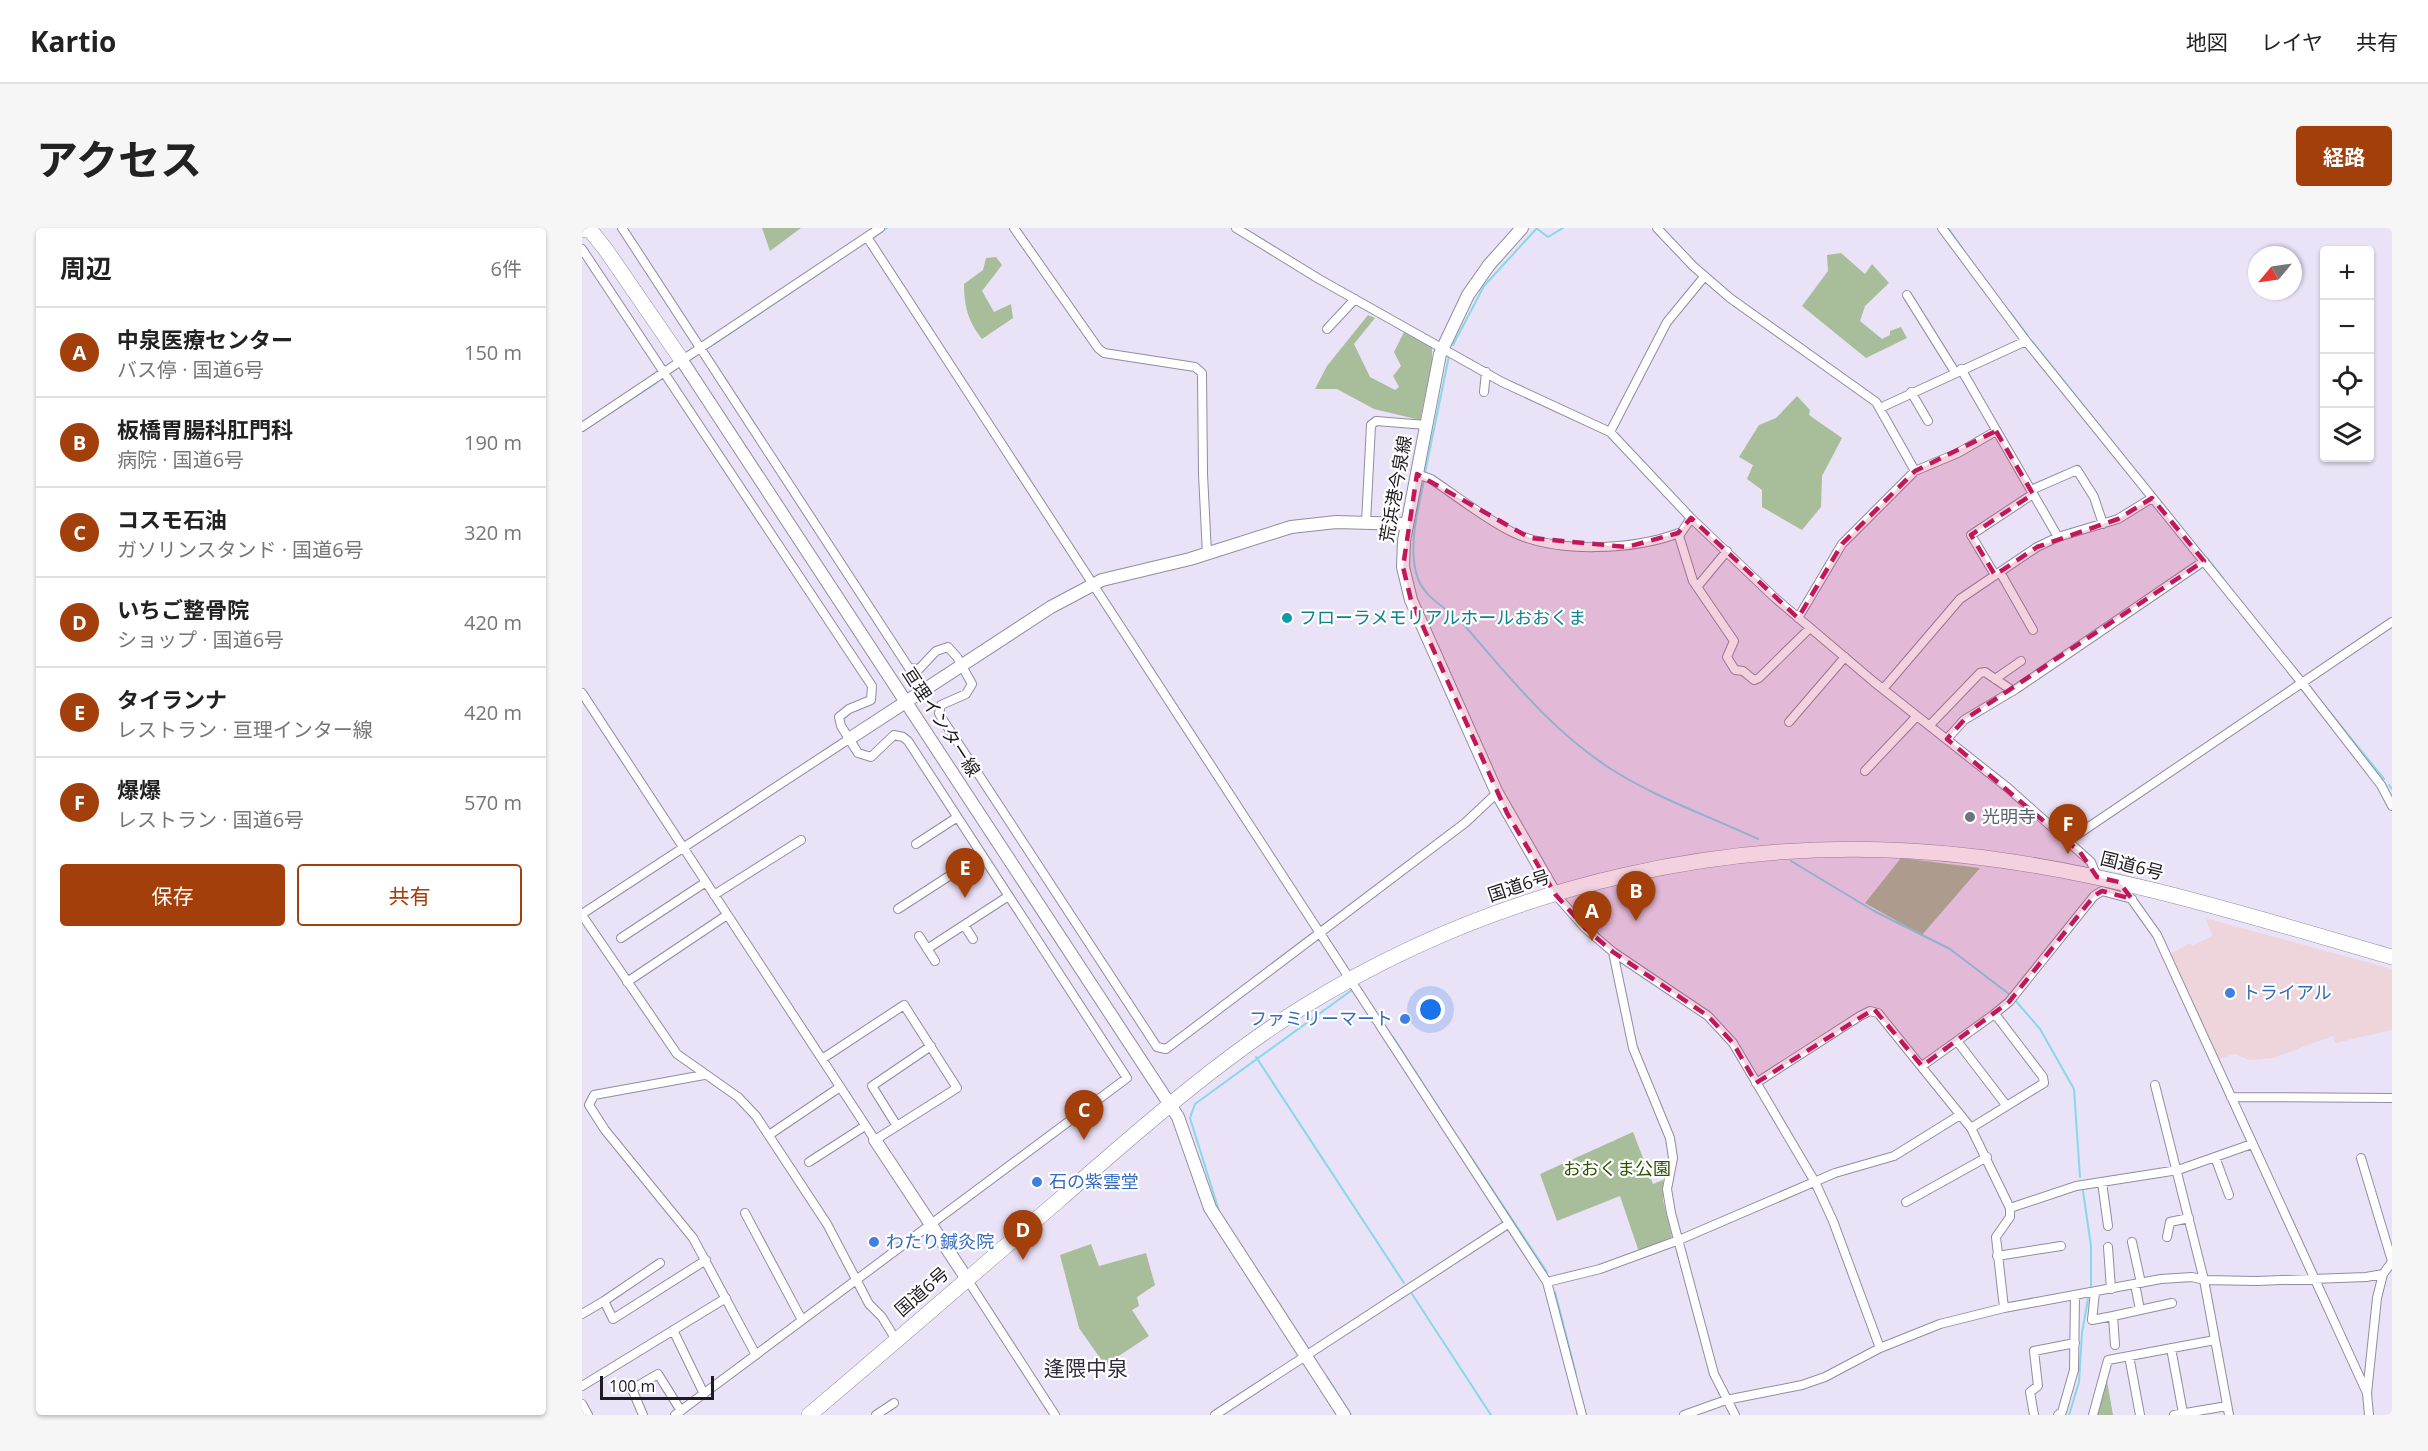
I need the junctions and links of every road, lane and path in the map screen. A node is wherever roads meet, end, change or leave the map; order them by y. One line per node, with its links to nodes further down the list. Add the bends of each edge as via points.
1 (600, 228): 19 (highway)
2 (622, 228): 17 (street)
3 (880, 228): 10 (street)
4 (1014, 228): 42 (street, via 1104,353 1195,367 1202,373)
5 (1236, 228): 14 (street)
6 (1522, 228): 18 (main road, 荒浜港今泉線, via 1468,295)
7 (1657, 228): 12 (street)
8 (1942, 228): 16 (street)
9 (582, 229): 19 (highway, via 591,231 606,250)
10 (867, 237): 17 (street); 45 (street)
11 (582, 249): 21 (street)
12 (1704, 277): 25 (street); 30 (street, via 1667,322)
13 (1907, 295): 20 (street)
14 (1355, 299): 15 (street); 18 (street)
15 (1327, 329)
16 (2026, 341): 20 (street); 34 (street)
17 (702, 346): 19 (street); 53 (street, via 909,668 919,669 944,647 953,651)
18 (1443, 347): 22 (street); 27 (main road, 荒浜港今泉線)
19 (681, 359): 21 (street); 59 (main road, 亘理インター線)
20 (1958, 371): 24 (street); 29 (street)
21 (663, 372): 28 (street); 63 (street, via 872,686 871,700 839,717)
22 (1486, 372): 23 (street); 30 (street)
23 (1484, 392)
24 (1911, 392): 25 (street); 26 (street)
25 (1880, 408): 31 (street)
26 (1928, 422)
27 (1426, 424): 32 (main road, 荒浜港今泉線); 36 (street, via 1371,424)
28 (582, 426)
29 (1996, 431): 31 (street); 33 (street)
30 (1610, 432): 35 (street)
31 (1915, 471): 47 (street, via 1842,544)
32 (1417, 474): 37 (main road, 荒浜港今泉線); 39 (street, via 1513,532 1530,538 1572,545 1628,547)
33 (2032, 492): 38 (street, via 2077,470 2094,497); 40 (street); 44 (street, via 1971,535)
34 (2152, 498): 38 (street); 43 (street)
35 (1691, 518): 39 (street); 41 (street)
36 (1366, 523): 37 (main road); 42 (main road, via 1291,527)
37 (1407, 524): 66 (main road, 荒浜港今泉線, via 1403,567 1411,600)
38 (2103, 524): 40 (street)
39 (1679, 533): 46 (street)
40 (2058, 537): 44 (street)
41 (1727, 551): 46 (street); 47 (street)
42 (1207, 554): 45 (main road)
43 (2204, 561): 55 (street); 57 (street)
44 (1997, 573): 50 (street); 56 (street, via 1960,599)
45 (1092, 585): 53 (main road); 85 (street)
46 (1697, 587): 49 (street, via 1734,641 1728,661 1735,670 1754,680 1764,675)
47 (1798, 618): 49 (street)
48 (2392, 622): 55 (street)
49 (1810, 628): 51 (street)
50 (2033, 630)
51 (1845, 657): 56 (street); 61 (street)
52 (2021, 661): 54 (street)
53 (963, 666): 59 (main road); 85 (street, via 972,688 941,705 941,717 1157,1047 1166,1049)
54 (1995, 679): 57 (street); 62 (street, via 1985,672 1975,676)
55 (2302, 683): 67 (street, via 2381,785); 70 (street)
56 (1883, 689): 60 (street)
57 (2013, 691): 64 (street, via 1964,720)
58 (582, 693): 72 (street)
59 (907, 702): 63 (main road); 107 (main road, 亘理インター線)
60 (1917, 716): 62 (street); 65 (street)
61 (1789, 722)
62 (1930, 725): 64 (street)
63 (849, 739): 68 (street, via 858,753 868,757 894,735 903,737); 72 (street)
64 (1947, 739): 70 (street)
65 (1865, 771)
66 (1497, 793): 77 (main road, 荒浜港今泉線); 85 (street, via 1465,823)
67 (2392, 806)
68 (956, 818): 71 (street); 73 (street)
69 (801, 840): 78 (street)
70 (2068, 841): 74 (street, via 2096,868)
71 (916, 844)
72 (684, 848): 75 (street); 82 (street)
73 (980, 856): 79 (street); 81 (street)
74 (2097, 877): 76 (highway, 国道6号); 77 (highway, 国道6号, via 2010,861 1858,849 1771,852 1666,867)
75 (706, 882): 78 (street); 87 (street)
76 (2119, 882): 80 (street); 91 (highway, 国道6号)
77 (1555, 894): 90 (street); 93 (highway, 国道6号, via 1442,935)
78 (714, 895): 83 (street)
79 (1007, 897): 84 (street); 127 (street, via 1126,1078)
80 (2132, 899): 95 (street, via 2102,891 2094,896 2010,1002); 104 (street, via 2157,935)
81 (898, 909)
82 (582, 914): 94 (street)
83 (727, 915): 94 (street); 98 (street)
84 (964, 925): 88 (street); 89 (street)
85 (1320, 933): 93 (street)
86 (919, 936): 89 (street)
87 (621, 938)
88 (973, 939)
89 (927, 949): 92 (street)
90 (1613, 952): 101 (street, via 1708,1016 1733,1042); 131 (street, via 1630,1039 1670,1138 1672,1158 1667,1190)
91 (2392, 957)
92 (935, 961)
93 (1351, 980): 107 (highway, 国道6号, via 1256,1040); 128 (street)
94 (627, 982): 100 (street, via 677,1054)
95 (1993, 1015): 96 (street); 106 (street, via 2044,1083)
96 (1957, 1041): 99 (street); 106 (street)
97 (931, 1046): 98 (street, via 904,1005); 110 (street, via 872,1086); 110 (street, via 957,1088)
98 (822, 1059): 103 (street)
99 (1922, 1066): 101 (street, via 1878,1014 1870,1011); 108 (street)
100 (704, 1075): 112 (street, via 738,1097); 136 (street, via 594,1095 589,1105)
101 (1756, 1083): 120 (street)
102 (2155, 1084): 119 (street)
103 (840, 1087): 109 (street); 112 (street)
104 (2231, 1097): 105 (street); 114 (street)
105 (2392, 1098)
106 (2006, 1105): 111 (street)
107 (1170, 1106): 142 (highway, 国道6号); 165 (main road, 亘理インター線, via 1186,1137 1210,1208)
108 (1960, 1115): 111 (street); 120 (street, via 1894,1156)
109 (865, 1126): 113 (street); 118 (street)
110 (897, 1126): 113 (street)
111 (1971, 1128): 115 (street)
112 (769, 1135): 141 (street, via 827,1224)
113 (875, 1140): 127 (main road)
114 (2253, 1144): 116 (street); 140 (street)
115 (1987, 1157): 123 (street); 124 (street)
116 (2215, 1157): 119 (street); 122 (street)
117 (2361, 1158): 137 (street)
118 (809, 1162)
119 (2178, 1170): 121 (street); 126 (street)
120 (1815, 1182): 131 (street); 162 (street)
121 (2102, 1182): 124 (street, via 2076,1186); 129 (street)
122 (2229, 1195)
123 (1906, 1202)
124 (2010, 1208): 135 (street, via 2010,1217 1996,1237)
125 (746, 1213): 156 (street)
126 (2189, 1218): 130 (street, via 2170,1222); 143 (street)
127 (930, 1224): 141 (street); 142 (main road)
128 (1508, 1224): 144 (street); 165 (street)
129 (2108, 1226)
130 (2168, 1237)
131 (1679, 1240): 144 (street, via 1600,1269); 170 (street, via 1714,1374)
132 (2132, 1242): 145 (street)
133 (2061, 1246): 135 (street)
134 (2108, 1247): 146 (street)
135 (1997, 1256): 152 (street)
136 (706, 1260): 149 (street); 150 (street, via 613,1319)
137 (2392, 1262): 139 (street)
138 (660, 1263): 150 (street)
139 (2383, 1274): 140 (street); 168 (street)
140 (2314, 1278): 143 (street); 168 (street)
141 (856, 1280): 156 (street); 158 (street)
142 (966, 1280): 158 (highway, 国道6号); 180 (street)
143 (2204, 1280): 145 (street, via 2192,1277); 159 (street)
144 (1547, 1282): 183 (street)
145 (2138, 1284): 146 (street); 153 (street)
146 (2111, 1289): 147 (street)
147 (2095, 1292): 148 (street); 155 (street, via 2092,1320)
148 (2075, 1295): 152 (street); 160 (street)
149 (726, 1298): 157 (street); 164 (street)
150 (604, 1301): 154 (street)
151 (2172, 1303): 153 (street)
152 (2004, 1308): 162 (street, via 1940,1324)
153 (2140, 1310): 155 (street)
154 (582, 1314)
155 (2113, 1316): 161 (street)
156 (802, 1320): 164 (street)
157 (673, 1330): 167 (street); 169 (street)
158 (896, 1340): 176 (highway, 国道6号)
159 (2215, 1340): 163 (street); 173 (street)
160 (2075, 1343): 186 (street, via 2034,1351 2038,1386 2030,1392); 187 (street, via 2071,1386)
161 (2115, 1345)
162 (1880, 1348): 170 (street, via 1810,1382)
163 (2171, 1348): 166 (street); 175 (street)
164 (756, 1355): 169 (street)
165 (1306, 1356): 181 (street); 182 (main road, 亘理インター線)
166 (2129, 1356): 188 (street, via 2108,1360); 189 (street)
167 (582, 1386)
168 (2367, 1393): 191 (street)
169 (704, 1394): 174 (street)
170 (1726, 1400): 184 (street); 185 (street)
171 (894, 1403): 179 (street)
172 (582, 1404): 177 (street)
173 (2228, 1410): 175 (street)
174 (678, 1413): 178 (street, via 658,1374 632,1389)
175 (2183, 1413): 190 (street)
176 (811, 1414)
177 (588, 1415)
178 (643, 1415)
179 (876, 1415)
180 (1055, 1415)
181 (1215, 1415)
182 (1344, 1415)
183 (1582, 1415)
184 (1684, 1415)
185 (1735, 1415)
186 (2034, 1415)
187 (2058, 1415)
188 (2093, 1415)
189 (2140, 1415)
190 (2174, 1415)
191 (2370, 1415)

